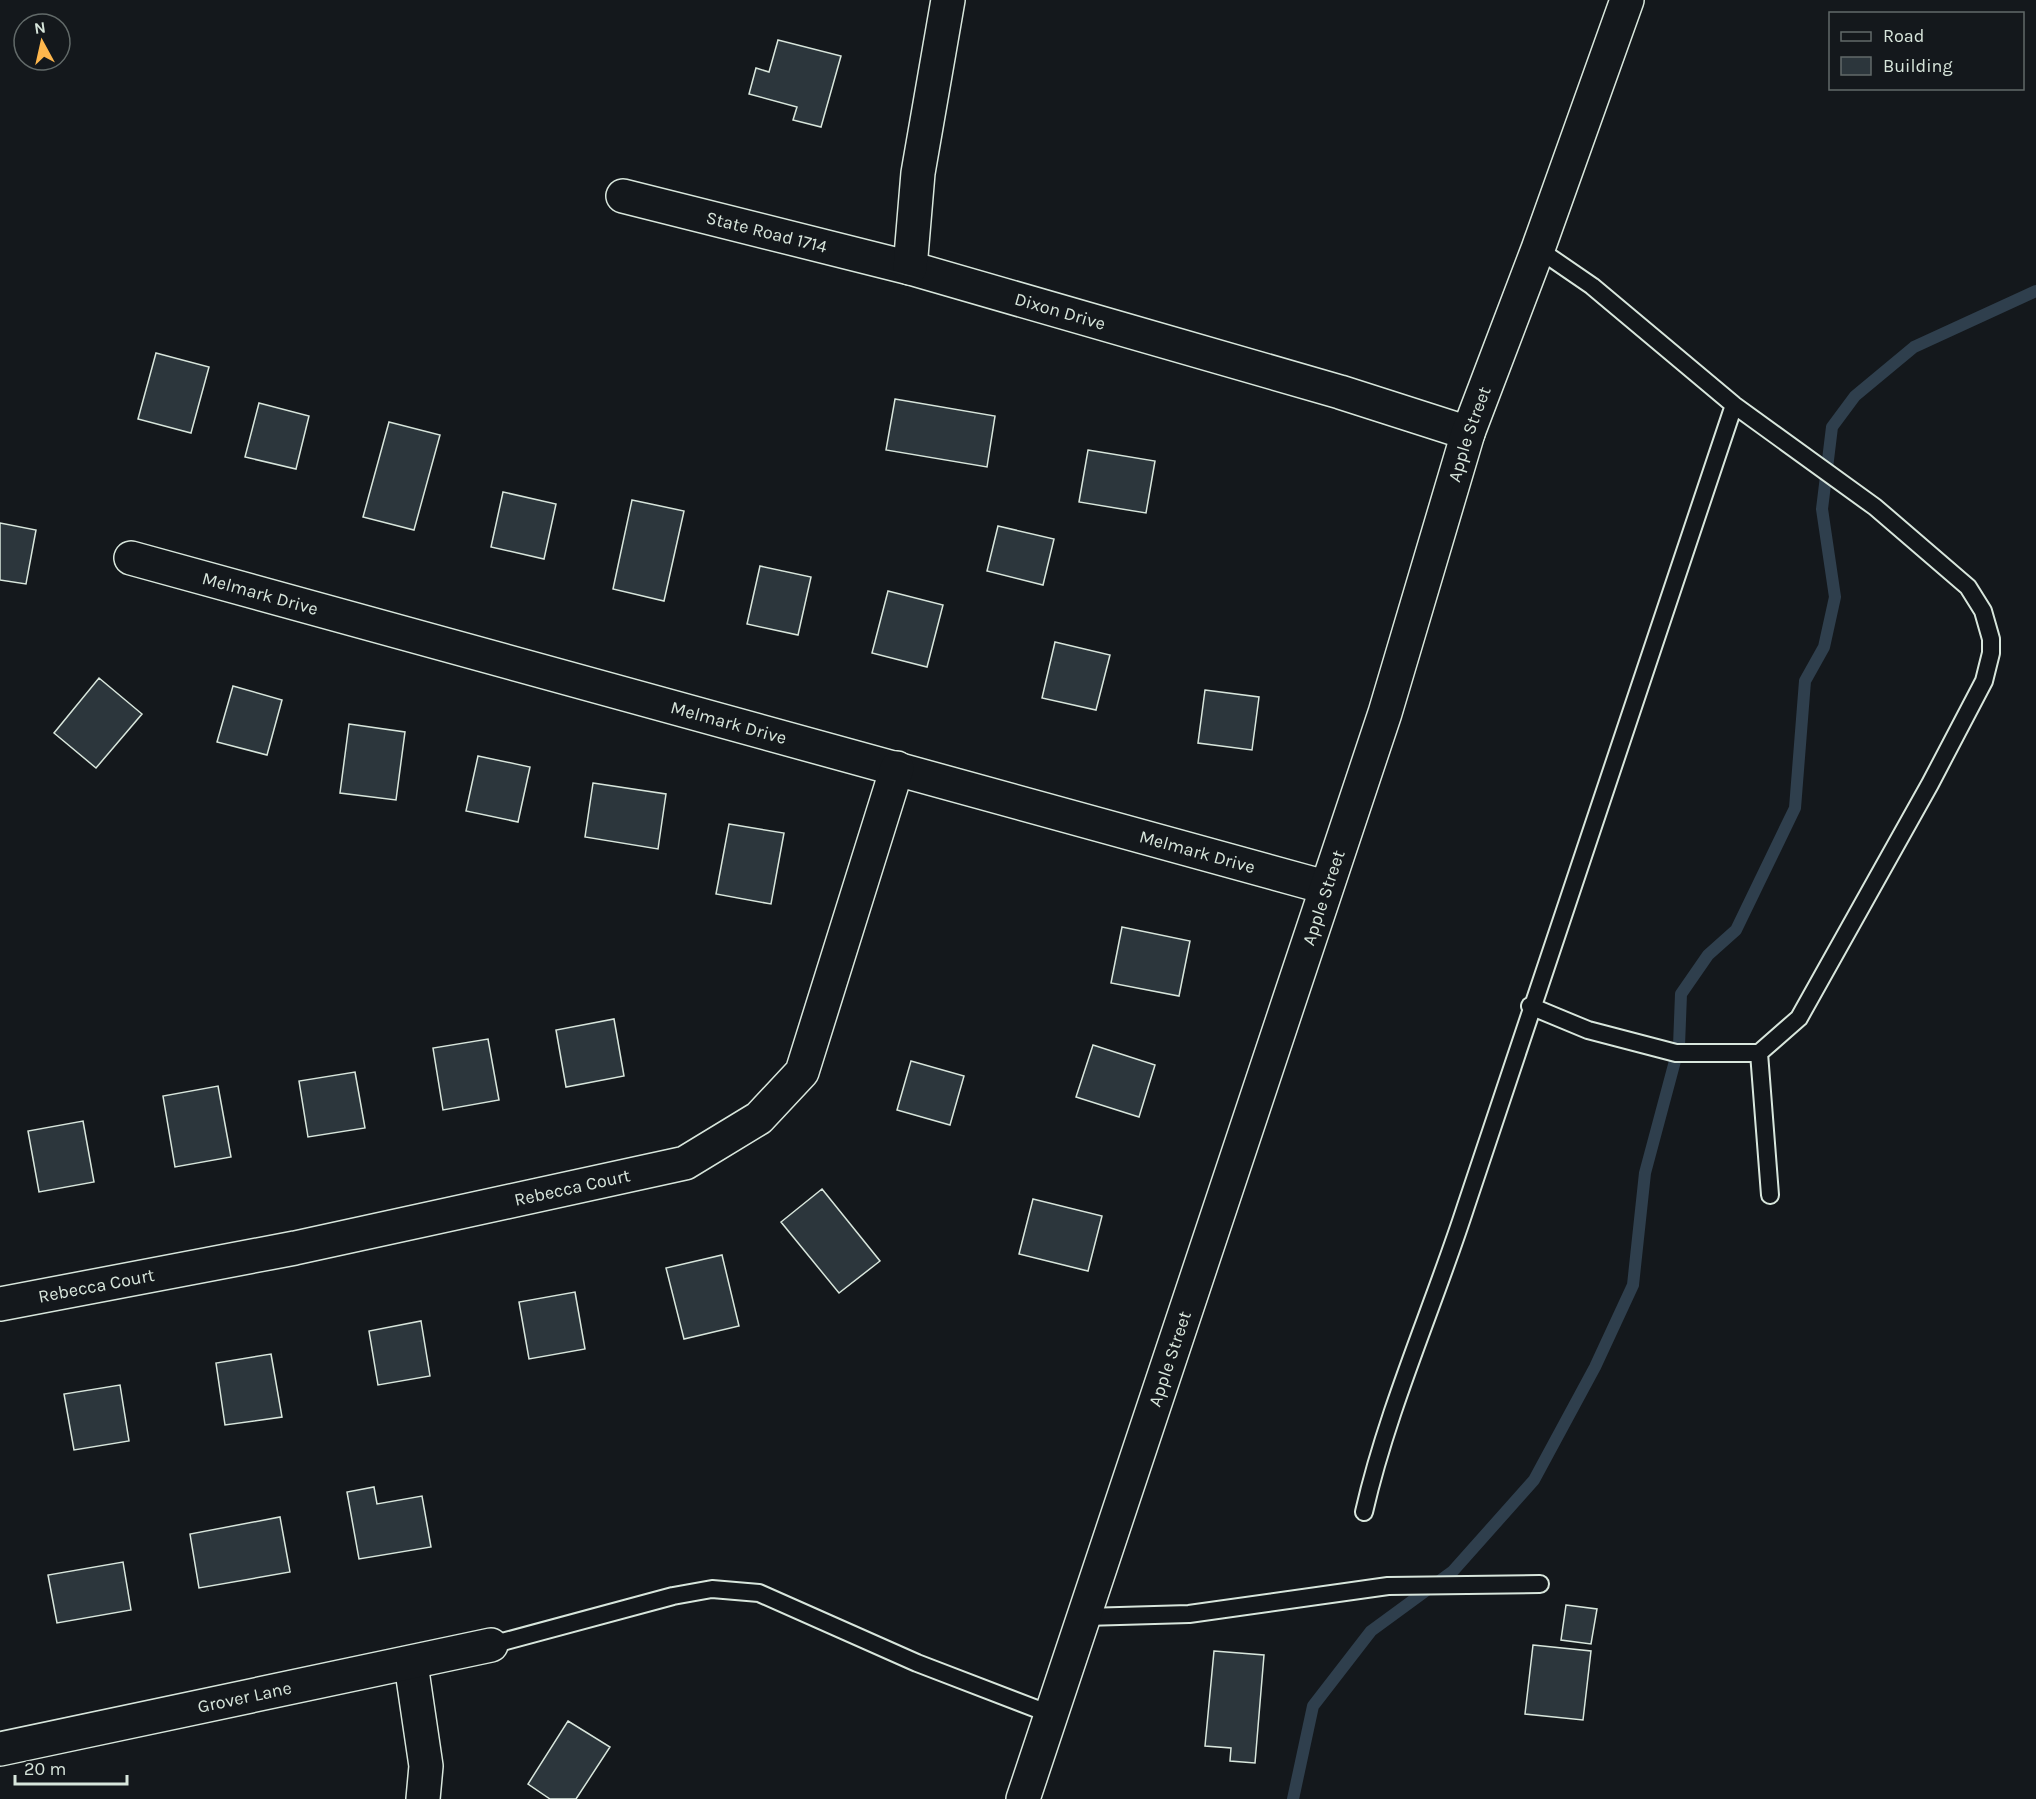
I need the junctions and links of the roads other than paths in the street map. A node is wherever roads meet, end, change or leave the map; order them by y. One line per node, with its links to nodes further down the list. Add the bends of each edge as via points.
1 (948, 0): 5 (street, via 918,173)
2 (1627, 0): 4 (street, Apple Street)
3 (623, 196): 5 (street, State Road 1714)
4 (1538, 249): 6 (lane, via 1600,292); 7 (street, Apple Street)
5 (910, 268): 7 (street, Dixon Drive, via 1340,392)
6 (1734, 405): 11 (lane); 12 (lane, via 1875,507 1968,587 1983,611 1991,639 1984,681 1799,1018)
7 (1468, 433): 10 (street, Apple Street, via 1385,713)
8 (131, 558): 9 (street, Melmark Drive)
9 (897, 768): 10 (street, Melmark Drive); 14 (street, Rebecca Court, via 802,1072 759,1118 686,1163 295,1248)
10 (1325, 887): 17 (street, Apple Street)
11 (1530, 1006): 12 (lane, via 1588,1030 1676,1053); 15 (lane, via 1465,1209 1375,1464)
12 (1759, 1053): 13 (lane)
13 (1770, 1195)
14 (0, 1304)
15 (1364, 1512)
16 (1540, 1584): 17 (lane, via 1388,1586 1188,1614)
17 (1085, 1617): 20 (street, Apple Street)
18 (491, 1645): 19 (street, Grover Lane); 20 (lane, via 672,1596 712,1589 759,1593 917,1663)
19 (411, 1664): 21 (street, Grover Lane); 22 (street, via 426,1766)
20 (1050, 1714): 23 (street, Apple Street)
21 (0, 1749)
22 (423, 1799)
23 (1023, 1799)

